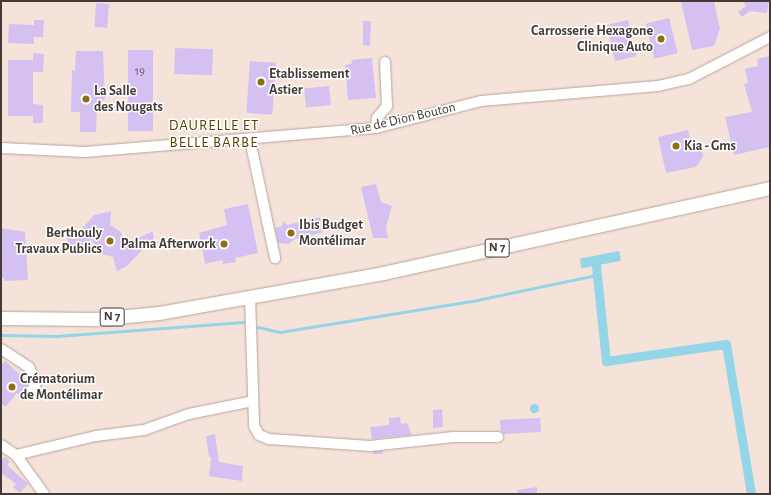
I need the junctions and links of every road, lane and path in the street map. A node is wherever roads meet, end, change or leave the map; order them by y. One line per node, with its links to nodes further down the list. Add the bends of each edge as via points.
1 (770, 37): 3 (street, Rue de Dion Bouton, via 689,79 658,86 481,101)
2 (385, 62): 3 (street, via 387,106 379,114)
3 (376, 128): 4 (street, Rue de Dion Bouton)
4 (250, 140): 5 (street, Rue de Dion Bouton, via 85,152); 7 (street)
5 (1, 148)
6 (770, 188): 8 (main road, N 7, via 383,273)
7 (275, 258)
8 (250, 296): 9 (main road, N 7, via 159,313 96,319); 12 (street)
9 (1, 318)
10 (1, 349): 11 (street, via 29,367 36,383)
11 (31, 392)
12 (253, 401): 13 (street, via 254,426 259,435 269,439 370,446 454,437); 15 (street, via 189,414 144,430 96,436)
13 (498, 437)
14 (1, 445): 15 (street)
15 (16, 455): 16 (street)
16 (44, 494)

